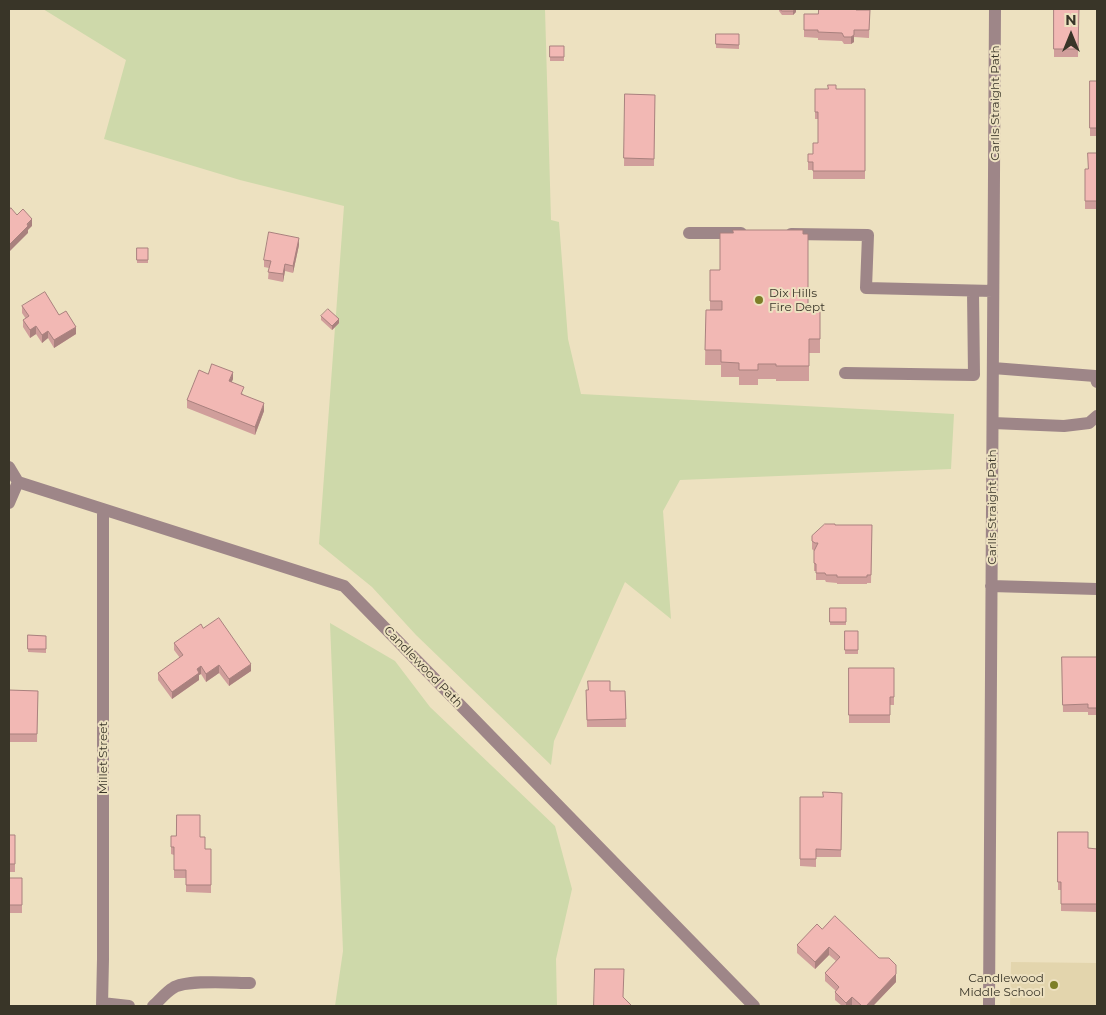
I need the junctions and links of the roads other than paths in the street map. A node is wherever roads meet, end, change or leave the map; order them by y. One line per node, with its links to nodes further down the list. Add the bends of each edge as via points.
1 (995, 9): 5 (street, Carlls Straight Path)
2 (689, 233): 3 (street)
3 (749, 234)
4 (779, 234): 6 (street, via 868,235 866,288)
5 (993, 291): 6 (street); 7 (street, Carlls Straight Path)
6 (973, 292): 9 (street)
7 (993, 372): 9 (street); 10 (street, via 1095,376); 12 (street, Carlls Straight Path)
8 (845, 373): 9 (street)
9 (974, 375)
10 (1097, 382)
11 (1097, 416): 12 (street, via 1089,422 1064,426)
12 (992, 422): 17 (street, Carlls Straight Path)
13 (9, 466): 14 (street)
14 (18, 482): 15 (street); 16 (street, Candlewood Path)
15 (9, 503)
16 (103, 510): 20 (street, Millet Street); 23 (street, Candlewood Path, via 344,586)
17 (992, 586): 18 (street); 24 (street, Carlls Straight Path)
18 (1097, 590)
19 (250, 983): 22 (street, via 179,984)
20 (102, 1005): 21 (street)
21 (128, 1006)
22 (153, 1006)
23 (754, 1006)
24 (989, 1006)

